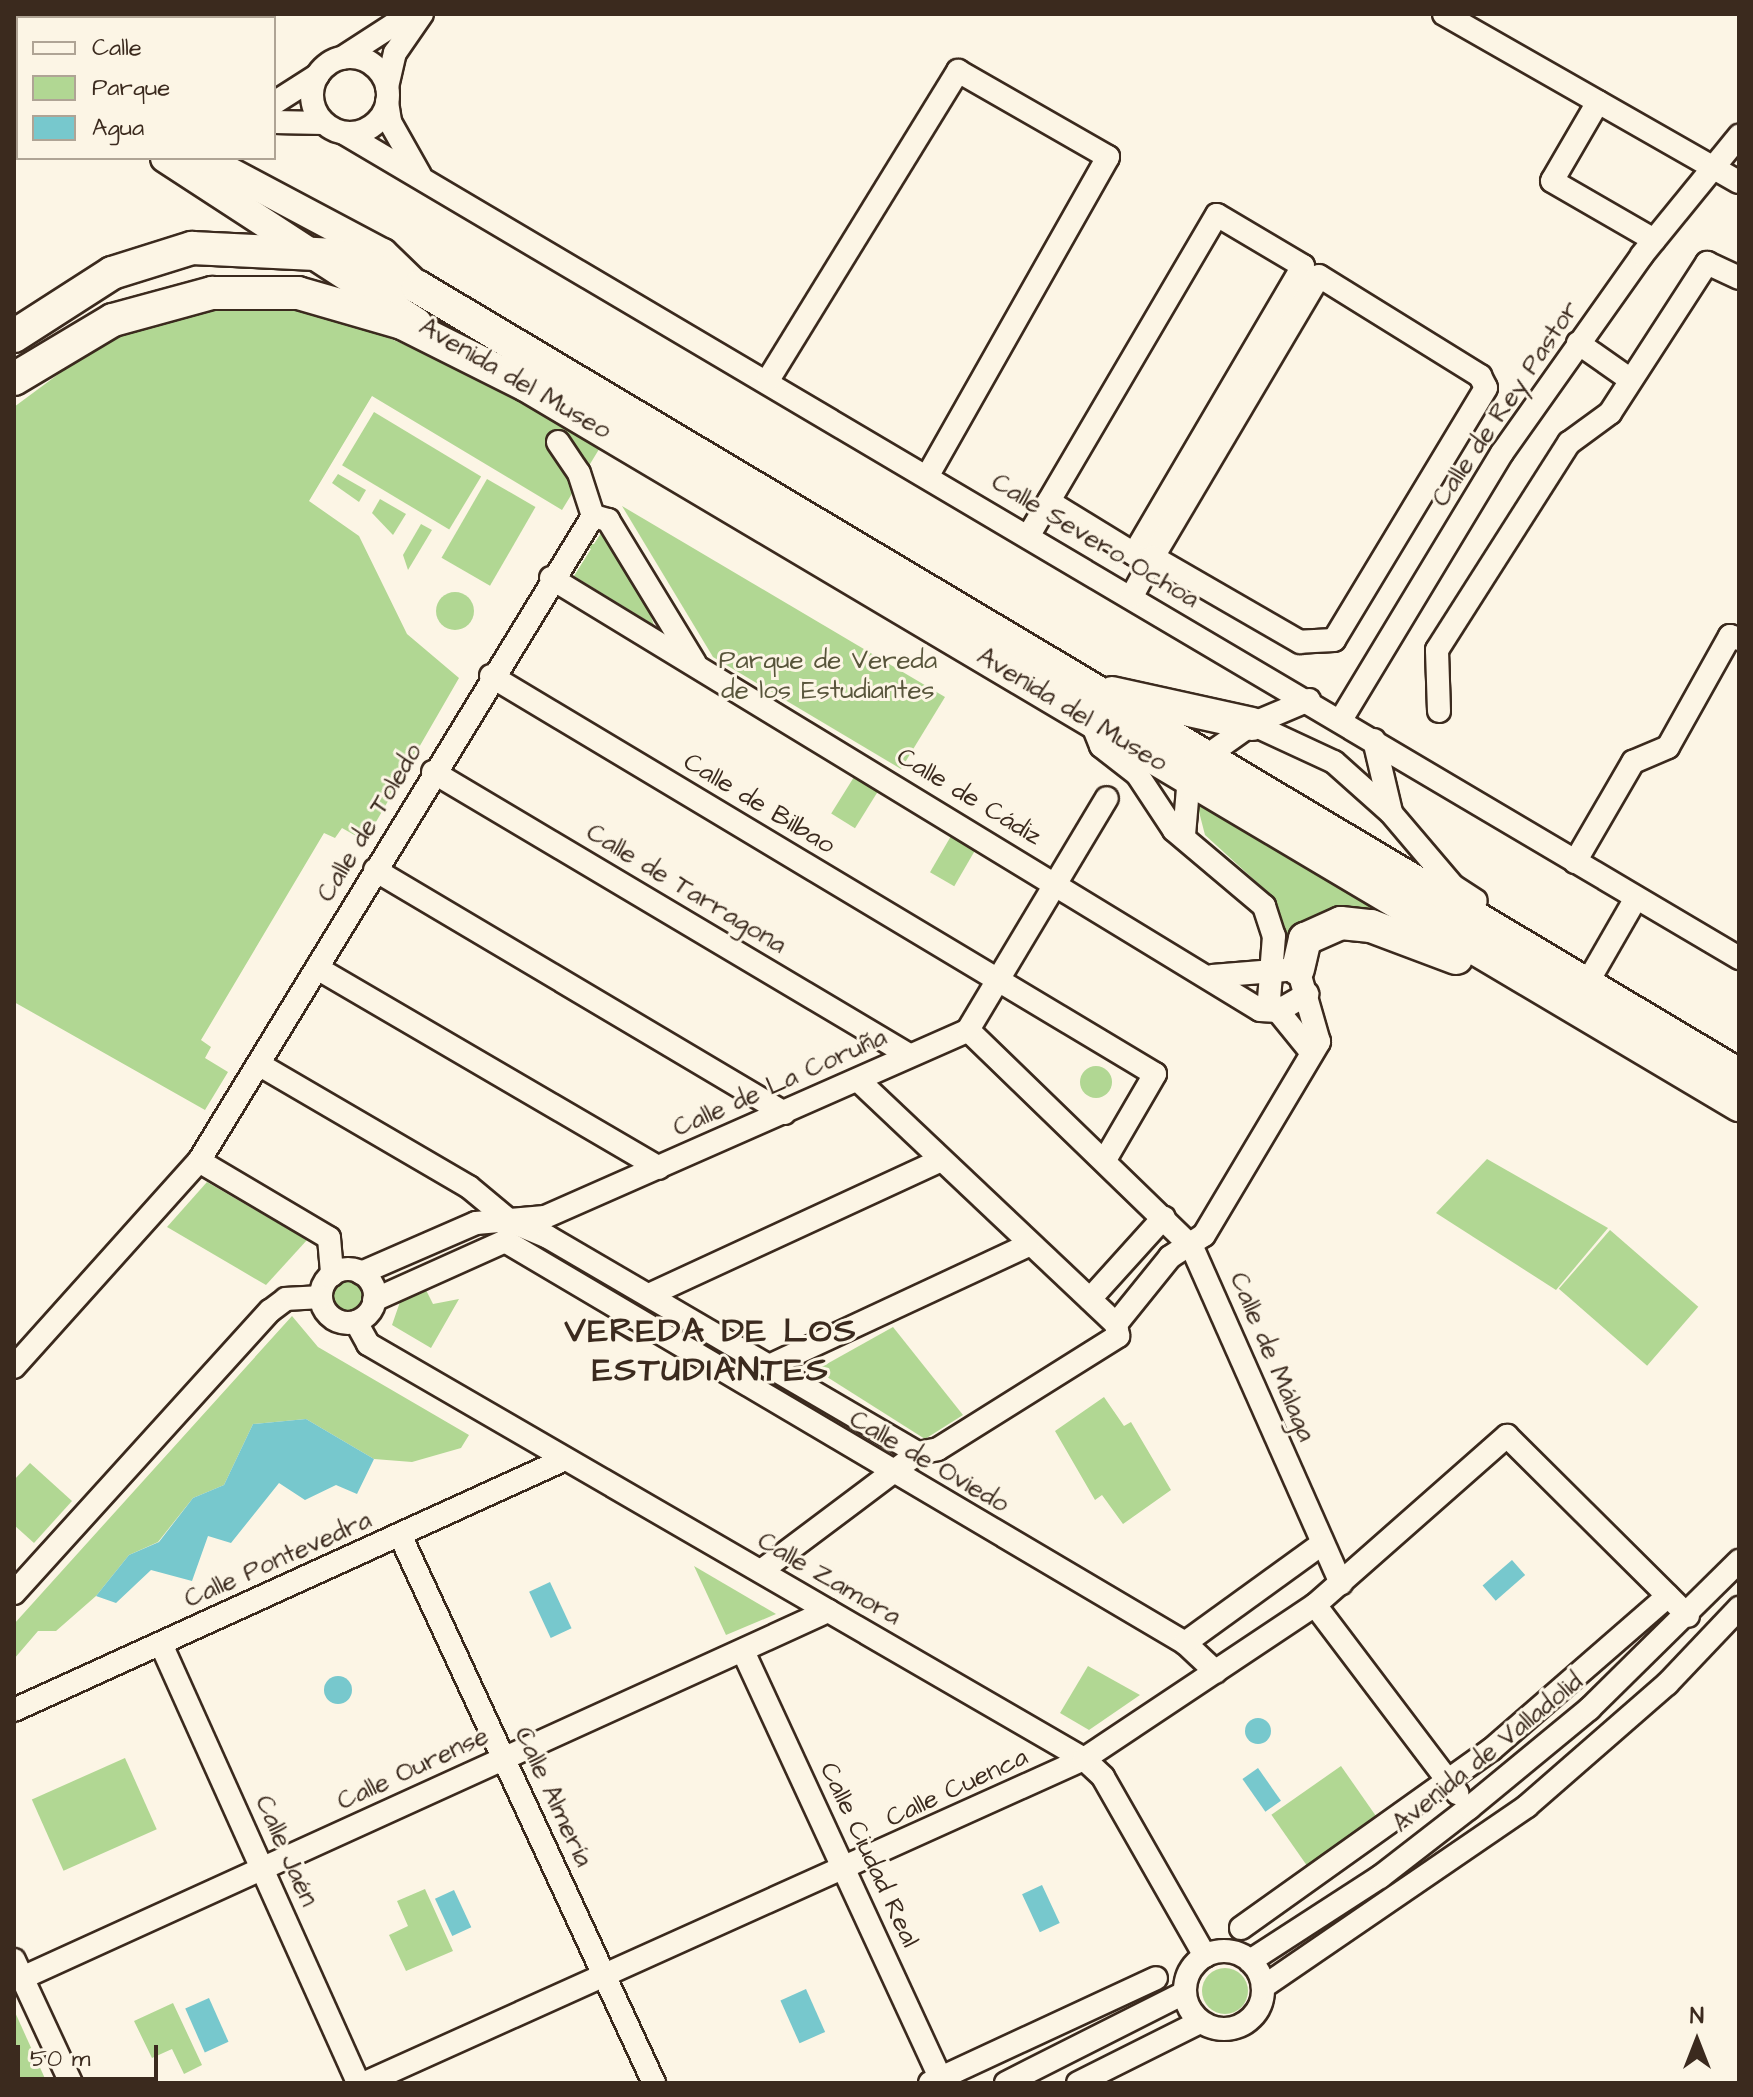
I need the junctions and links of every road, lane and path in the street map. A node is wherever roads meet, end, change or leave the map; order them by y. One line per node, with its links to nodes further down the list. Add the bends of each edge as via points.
1 (410, 14): 4 (street)
2 (422, 14): 6 (street, via 395,53)
3 (1444, 14): 7 (street)
4 (342, 58): 5 (street); 6 (street, via 373,66)
5 (318, 75): 8 (street); 9 (street, via 312,100)
6 (387, 94): 9 (street, via 367,129); 15 (street, Calle Severo Ochoa, via 390,122)
7 (1598, 102): 13 (street); 17 (street, via 1552,181)
8 (276, 118): 9 (street)
9 (334, 128): 15 (street, Calle Severo Ochoa)
10 (1739, 136): 13 (street, Calle de Rey Pastor)
11 (168, 160): 18 (main road, Avenida del Museo)
12 (211, 160): 14 (main road, Avenida del Museo)
13 (1713, 167): 16 (street); 17 (street, Calle de Rey Pastor)
14 (242, 169): 20 (main road, Avenida del Museo, via 393,260)
15 (420, 175): 26 (street, Calle Severo Ochoa)
16 (1739, 182)
17 (1654, 240): 22 (street, Calle de Rey Pastor)
18 (308, 250): 20 (highway); 21 (highway, via 221,246 159,256 101,279); 23 (main road, Avenida del Museo)
19 (1739, 278): 24 (street, via 1707,263)
20 (418, 287): 39 (highway, Avenida del Museo)
21 (14, 336)
22 (1578, 343): 24 (street); 41 (street, Calle de Rey Pastor, via 1502,453)
23 (452, 344): 25 (highway, via 333,301 277,291 212,293 113,320); 39 (highway, Avenida del Museo)
24 (1628, 378): 40 (street, via 1610,413 1569,443 1437,650)
25 (14, 379)
26 (768, 380): 28 (street, Calle Severo Ochoa); 28 (street, via 958,71 1108,157)
27 (558, 442): 30 (street, via 579,473)
28 (928, 475): 31 (street, Calle Severo Ochoa)
29 (1049, 502): 29 (street, via 1217,215 1303,266 1134,554); 31 (street)
30 (593, 516): 33 (street, Calle de Toledo); 36 (street, Calle de Cádiz, via 608,520)
31 (1029, 535): 34 (street, Calle Severo Ochoa)
32 (1153, 557): 32 (street, via 1319,276 1480,376 1486,388 1334,640 1300,642); 34 (street)
33 (551, 578): 36 (street, Calle de Cádiz); 37 (street, Calle de Toledo)
34 (1132, 596): 38 (street, Calle Severo Ochoa)
35 (1739, 639): 49 (street, via 1730,636 1668,747 1633,762)
36 (697, 665): 51 (street, Calle de Cádiz)
37 (491, 676): 45 (street, Calle de Toledo); 58 (street, Calle de Bilbao)
38 (1309, 700): 41 (street, Calle Severo Ochoa); 42 (street)
39 (1094, 709): 42 (highway, via 1120,691); 44 (highway, Avenida del Museo); 48 (street, via 1101,746 1137,774)
40 (1439, 711)
41 (1342, 718): 43 (street, Calle Severo Ochoa)
42 (1252, 724): 44 (street); 47 (street, via 1334,762)
43 (1374, 740): 47 (street); 49 (street, Calle Severo Ochoa)
44 (1198, 770): 48 (street); 54 (highway, Avenida del Museo); 59 (highway, Avenida del Museo)
45 (433, 772): 50 (street, Calle de Toledo); 63 (street, Calle de Tarragona)
46 (1107, 798): 51 (street)
47 (1391, 813): 59 (street, via 1453,886 1553,948)
48 (1184, 835): 57 (street, via 1268,913)
49 (1575, 862): 52 (street, Calle Severo Ochoa)
50 (375, 870): 55 (street, Calle de Toledo); 68 (street)
51 (1056, 883): 56 (street, Calle de Cádiz); 58 (street)
52 (1636, 898): 53 (street, Calle Severo Ochoa); 59 (street)
53 (1739, 958)
54 (1496, 962): 57 (highway, via 1472,967 1403,936 1341,923 1305,939); 67 (highway, Avenida del Museo)
55 (317, 968): 64 (street, Calle de Toledo); 72 (street)
56 (1212, 976): 57 (street); 60 (street, Calle de Cádiz, via 1260,1010)
57 (1291, 978): 60 (street); 60 (street, via 1269,1000); 62 (street, via 1319,1034)
58 (999, 980): 61 (street); 70 (street, Calle de Bilbao, via 1155,1074)
59 (1580, 981): 65 (highway, Avenida del Museo)
60 (1278, 1011): 62 (street)
61 (968, 1030): 63 (street, Calle de La Coruña); 70 (street, Calle de Málaga)
62 (1312, 1053): 76 (street)
63 (909, 1055): 66 (street, Calle de La Coruña)
64 (260, 1065): 71 (street, Calle de Toledo); 74 (street, Calle de Oviedo, via 469,1187)
65 (1739, 1075)
66 (859, 1081): 68 (street, Calle de La Coruña); 69 (street)
67 (1739, 1105)
68 (784, 1113): 72 (street, Calle de La Coruña)
69 (941, 1160): 75 (street); 79 (street)
70 (1105, 1160): 73 (street, Calle de Málaga)
71 (199, 1161): 78 (street, via 329,1238); 86 (street, Calle de Toledo)
72 (659, 1168): 74 (street, Calle de La Coruña)
73 (1164, 1217): 76 (street, Calle de Málaga); 81 (street)
74 (507, 1231): 77 (street, Calle de La Coruña, via 476,1223); 79 (street, Calle de Oviedo); 82 (street, Calle de La Coruña); 89 (street, Calle de Oviedo)
75 (1028, 1245): 81 (street); 85 (street)
76 (1192, 1247): 84 (street, via 1170,1257); 91 (street, Calle de Málaga)
77 (361, 1273): 78 (street); 82 (street)
78 (332, 1275): 80 (street)
79 (649, 1295): 85 (street, Calle de Oviedo)
80 (321, 1297): 83 (street, via 331,1318); 95 (street, via 286,1299 270,1311)
81 (1090, 1299): 84 (street)
82 (374, 1300): 83 (street)
83 (356, 1322): 88 (street, Calle Zamora, via 368,1344)
84 (1116, 1324): 87 (street, via 1118,1336 938,1449)
85 (769, 1366): 87 (street, Calle de Oviedo)
86 (14, 1367)
87 (918, 1453): 89 (street)
88 (565, 1459): 90 (street, Calle Pontevedra); 93 (street, Calle Zamora)
89 (896, 1475): 93 (street); 101 (street, Calle de Oviedo)
90 (400, 1535): 102 (street, Calle Pontevedra); 106 (street, Calle Almería)
91 (1322, 1544): 94 (street, Calle de Málaga); 101 (street)
92 (1739, 1561): 100 (street, Avenida de Valladolid)
93 (761, 1571): 99 (street, Calle Zamora)
94 (1341, 1584): 96 (street, Calle Cuenca, via 1507,1436); 97 (street, Calle Cuenca)
95 (14, 1593)
96 (1668, 1596): 100 (street); 108 (street)
97 (1315, 1605): 104 (street, Calle Cuenca); 108 (street)
98 (1739, 1608): 118 (street, via 1667,1684 1527,1806)
99 (828, 1611): 103 (street, Calle Ourense); 107 (street, Calle Zamora)
100 (1688, 1616): 109 (street, Avenida de Valladolid)
101 (1185, 1643): 104 (street, Calle de Oviedo)
102 (161, 1644): 105 (street, Calle Pontevedra); 110 (street, Calle Jaén)
103 (743, 1651): 106 (street, Calle Ourense); 111 (street, Calle Ciudad Real)
104 (1216, 1672): 107 (street, Calle Cuenca)
105 (14, 1710)
106 (504, 1758): 110 (street, Calle Ourense); 116 (street, Calle Almería)
107 (1084, 1759): 111 (street, Calle Cuenca); 113 (street, Calle Zamora, via 1103,1777)
108 (1449, 1783): 109 (street); 112 (street)
109 (1469, 1808): 114 (street, Avenida de Valladolid, via 1380,1877)
110 (264, 1869): 115 (street, Calle Ourense); 123 (street, Calle Jaén)
111 (845, 1871): 116 (street, Calle Cuenca); 121 (street, Calle Ciudad Real)
112 (1241, 1928)
113 (1205, 1956): 114 (street, via 1228,1951); 119 (street, via 1189,1971)
114 (1250, 1961): 118 (street)
115 (18, 1969): 122 (street)
116 (604, 1976): 124 (street, Calle Cuenca); 125 (street, Calle Almería)
117 (1156, 1978): 121 (street)
118 (1263, 1987): 120 (street, via 1259,2009 1243,2025 1221,2030)
119 (1184, 1993): 120 (street); 126 (street)
120 (1200, 2022): 127 (street)
121 (938, 2081)
122 (71, 2083)
123 (358, 2083)
124 (365, 2083)
125 (654, 2083)
126 (1006, 2083)
127 (1078, 2083)

